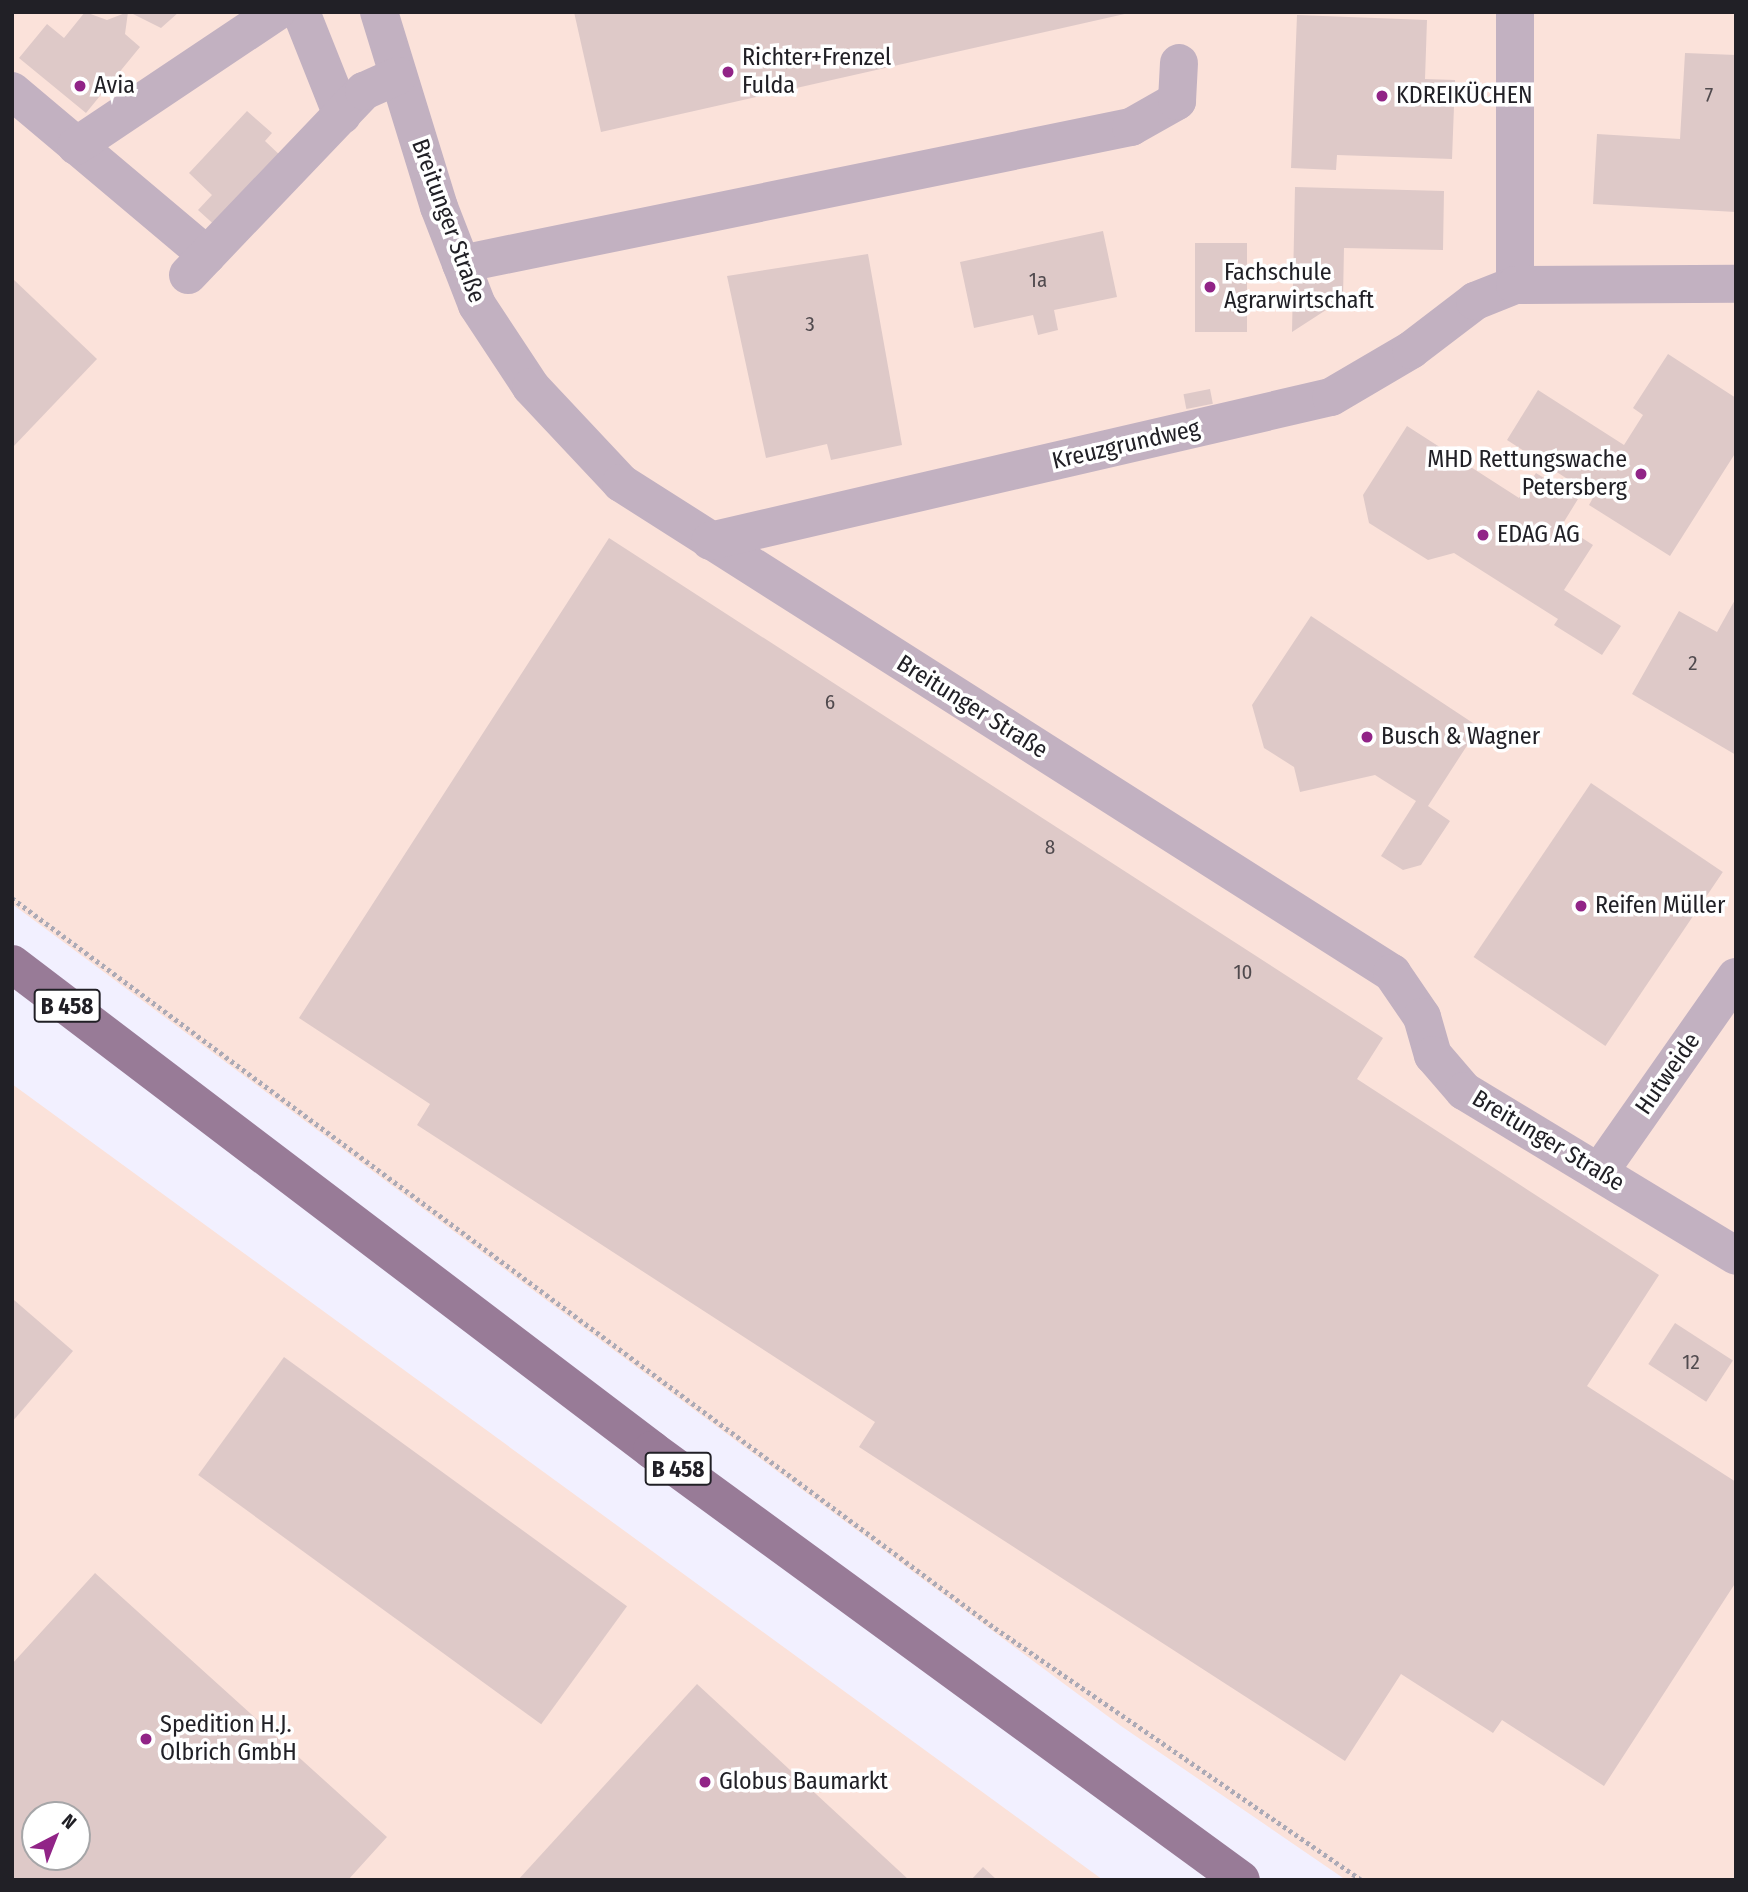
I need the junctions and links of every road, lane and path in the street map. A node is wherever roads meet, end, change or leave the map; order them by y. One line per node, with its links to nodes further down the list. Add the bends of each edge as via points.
1 (276, 12): 9 (street)
2 (301, 12): 8 (street)
3 (379, 12): 6 (street, Breitunger Straße)
4 (1515, 12): 12 (street)
5 (1179, 63): 10 (street, via 1177,101 1131,127)
6 (398, 76): 8 (street, via 364,92); 10 (street, Breitunger Straße)
7 (12, 91): 9 (street)
8 (342, 115): 9 (street, via 197,265)
9 (76, 146)
10 (461, 264): 13 (street, Breitunger Straße, via 477,305 531,387 621,482)
11 (1736, 284): 12 (street, Kreuzgrundweg)
12 (1515, 285): 13 (street, Kreuzgrundweg, via 1475,301 1410,350 1331,397)
13 (710, 541): 17 (street, Breitunger Straße, via 1392,973 1422,1017 1433,1055 1464,1091)
14 (12, 898): 20 (path, via 996,1628)
15 (12, 964): 19 (main road, B 458, via 652,1450)
16 (1736, 976): 17 (street, Hutweide)
17 (1600, 1171): 18 (street, Breitunger Straße)
18 (1736, 1256)
19 (1241, 1880)
20 (1361, 1880)

